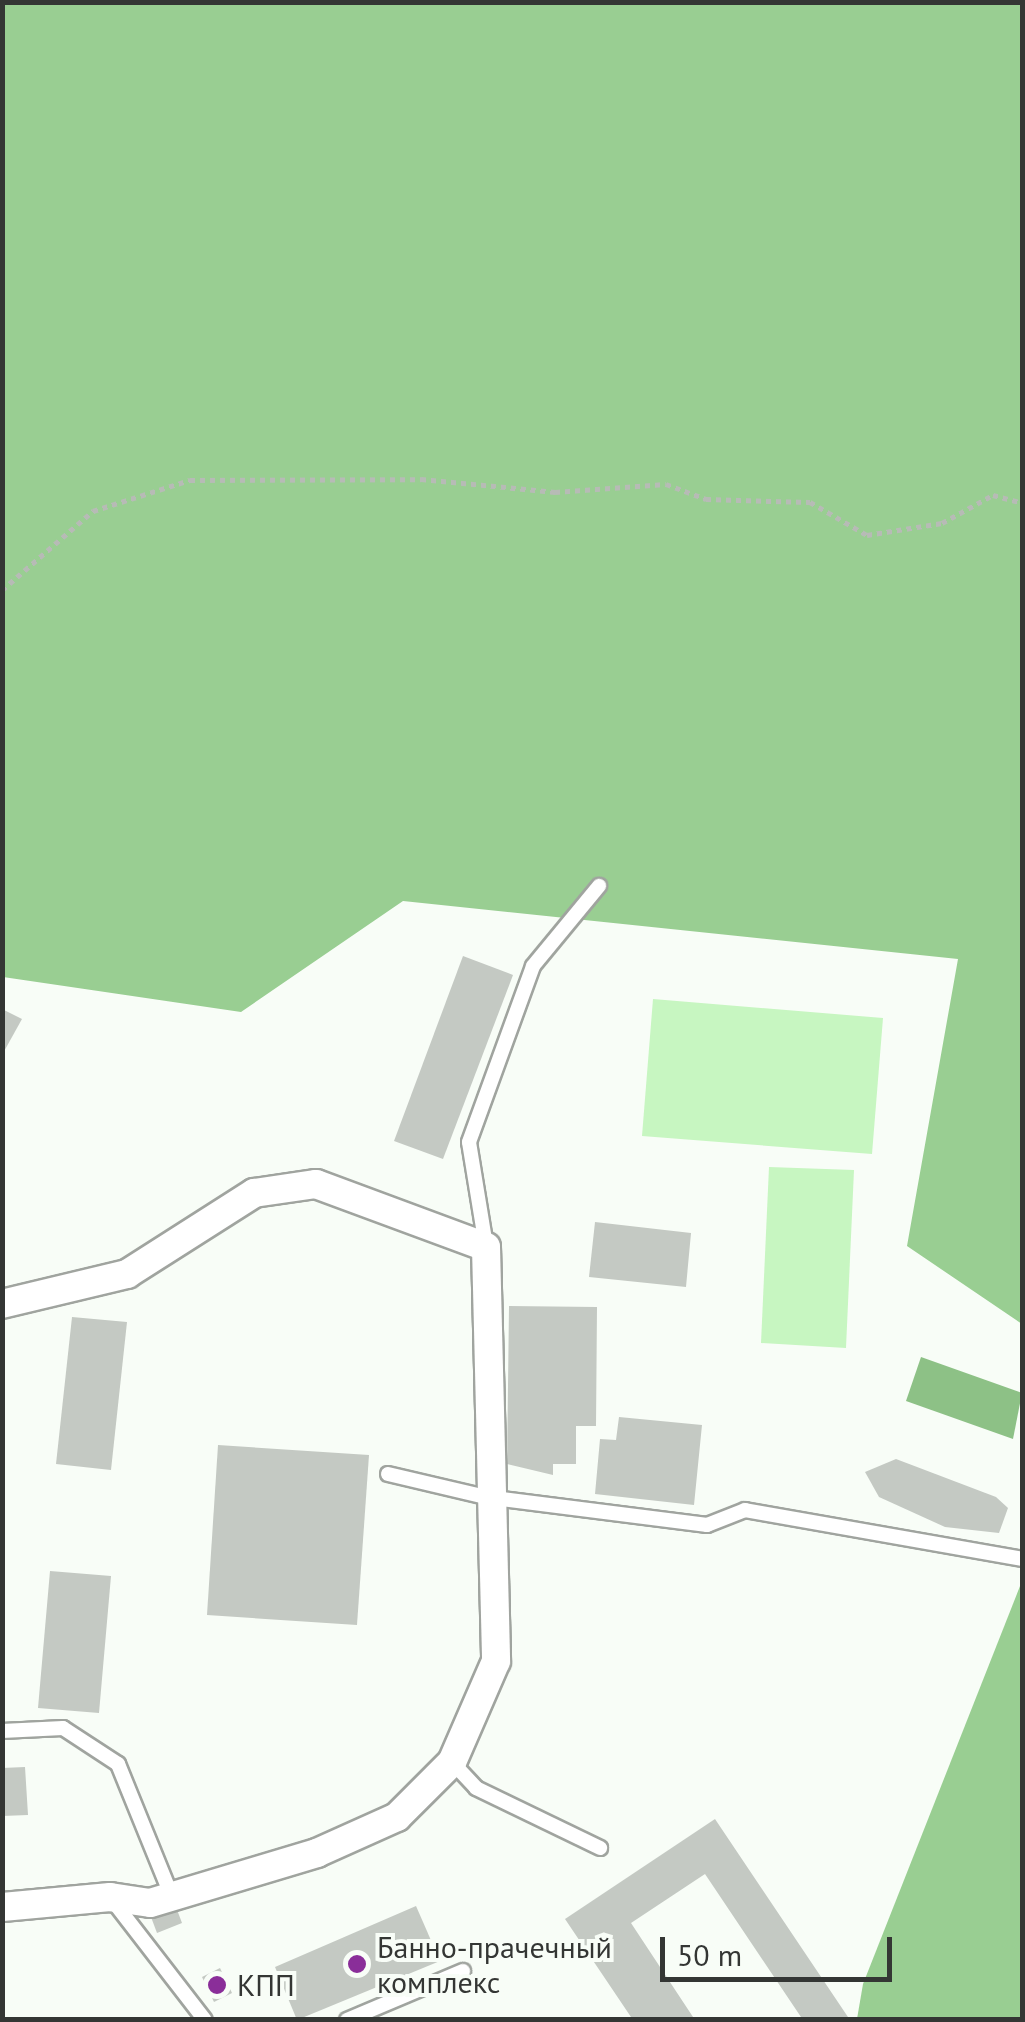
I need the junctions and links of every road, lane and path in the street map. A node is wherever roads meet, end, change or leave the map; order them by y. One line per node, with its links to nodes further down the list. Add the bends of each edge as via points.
1 (1022, 502): 2 (path, via 992,495 942,524 868,535 810,502 706,498 666,484 555,492 422,479 190,480 93,512)
2 (2, 590)
3 (599, 886): 4 (lane, via 533,966 469,1142)
4 (486, 1247): 5 (street, via 316,1184 254,1193 127,1274); 7 (street)
5 (2, 1304)
6 (388, 1474): 7 (lane)
7 (486, 1497): 8 (lane, via 707,1525 744,1510); 10 (street, via 496,1660)
8 (1022, 1559)
9 (2, 1731): 13 (lane, via 63,1728 118,1764)
10 (452, 1762): 11 (lane, via 476,1788); 13 (street, via 397,1818)
11 (600, 1848)
12 (110, 1896): 13 (street); 14 (street); 16 (lane)
13 (172, 1897)
14 (2, 1907)
15 (463, 1971): 17 (lane)
16 (206, 2020)
17 (347, 2020)

